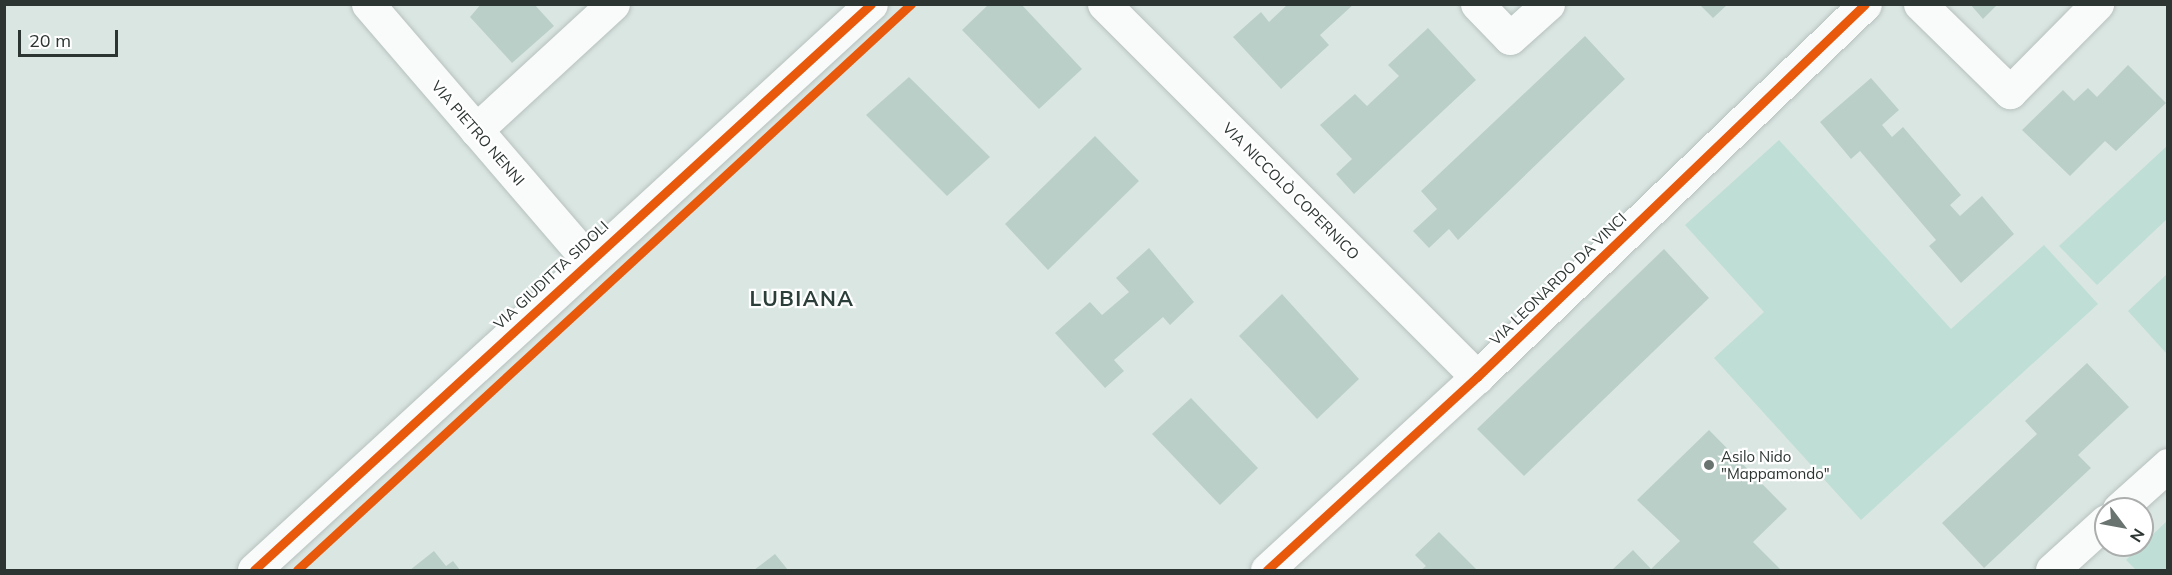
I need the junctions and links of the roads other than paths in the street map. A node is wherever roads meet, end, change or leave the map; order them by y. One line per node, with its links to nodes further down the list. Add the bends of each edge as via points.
1 (368, 4): 10 (street, VIA PIETRO NENNI)
2 (613, 4): 10 (street)
3 (871, 4): 11 (street, VIA GIUDITTA SIDOLI)
4 (1104, 4): 12 (street, VIA NICCOLÒ COPERNICO)
5 (1477, 4): 6 (street, via 1510,38)
6 (1548, 4)
7 (1865, 4): 12 (street, VIA LEONARDO DA VINCI)
8 (1920, 4): 9 (street, via 2010,92)
9 (2097, 4)
10 (476, 130): 11 (street, VIA PIETRO NENNI)
11 (589, 261): 16 (street, VIA GIUDITTA SIDOLI)
12 (1477, 377): 17 (street, VIA LEONARDO DA VINCI)
13 (2168, 465): 14 (street)
14 (2132, 497)
15 (2094, 532): 18 (street)
16 (254, 570)
17 (1268, 570)
18 (2052, 570)

